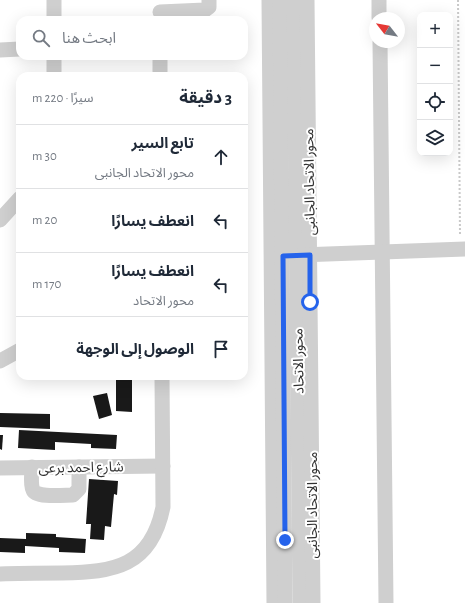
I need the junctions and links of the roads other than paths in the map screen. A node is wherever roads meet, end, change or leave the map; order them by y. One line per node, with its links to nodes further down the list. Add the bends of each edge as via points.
1 (54, 0): 11 (street)
2 (209, 0): 8 (street, via 206,10)
3 (268, 0): 32 (street)
4 (280, 0): 23 (street, محور الاتحاد)
5 (294, 0): 23 (street, محور الاتحاد)
6 (307, 0): 23 (street, محور الاتحاد الجانبى)
7 (379, 0): 10 (street)
8 (188, 6): 9 (street)
9 (160, 11)
10 (380, 12)
11 (54, 16)
12 (380, 48): 22 (street)
13 (16, 49): 14 (street)
14 (0, 50)
15 (54, 60): 17 (street)
16 (160, 60): 18 (street)
17 (54, 72)
18 (160, 72)
19 (16, 202): 20 (street)
20 (0, 220)
21 (463, 249): 22 (street)
22 (382, 252): 23 (street); 36 (street)
23 (297, 255): 33 (street, محور الاتحاد); 34 (street, محور الاتحاد); 35 (street, محور الاتحاد الجانبى)
24 (16, 352): 25 (street)
25 (0, 361)
26 (162, 380): 27 (street)
27 (163, 466): 29 (street, شارع احمد برعى); 31 (street, via 163,507 160,521 146,546 124,564 97,572)
28 (32, 467): 29 (street, شارع احمد برعى); 29 (street, via 32,488 35,493 73,495 79,489); 30 (street, شارع احمد برعى)
29 (79, 467)
30 (0, 468)
31 (0, 574)
32 (274, 603)
33 (285, 603)
34 (300, 603)
35 (313, 603)
36 (386, 603)

